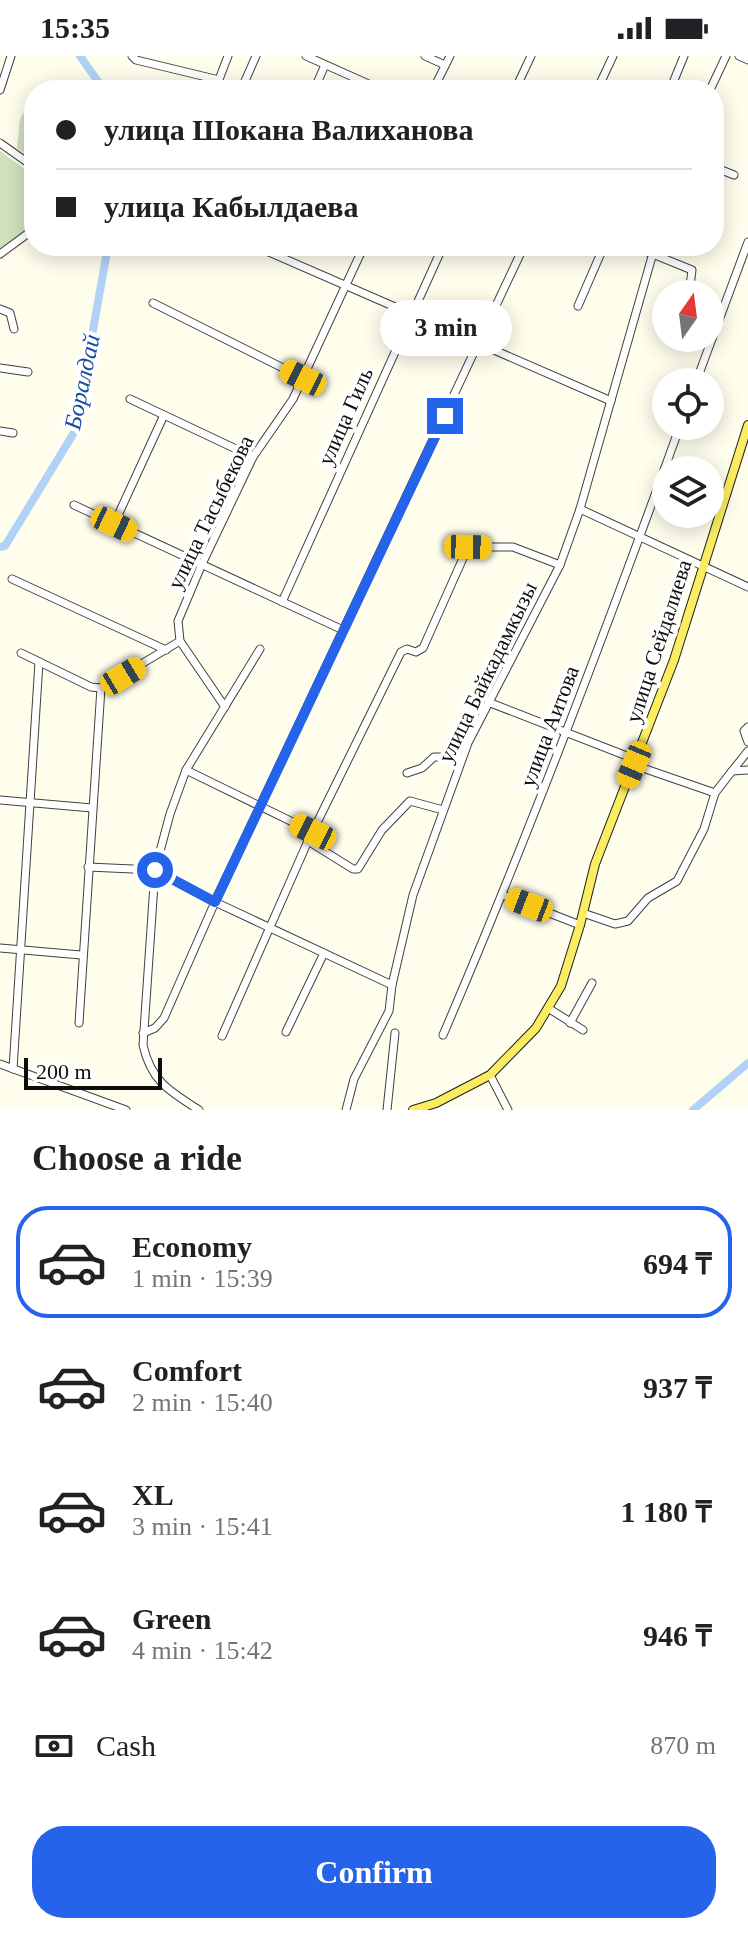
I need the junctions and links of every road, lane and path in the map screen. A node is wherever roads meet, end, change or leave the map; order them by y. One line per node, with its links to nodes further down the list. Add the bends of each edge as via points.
1 (11, 56): 25 (street)
2 (132, 56): 16 (street)
3 (228, 56): 16 (street)
4 (256, 56): 17 (street)
5 (306, 56): 14 (street)
6 (425, 56): 15 (street)
7 (450, 56): 15 (street)
8 (531, 56): 21 (street)
9 (613, 56): 22 (street)
10 (684, 56): 23 (street)
11 (726, 56): 24 (street)
12 (739, 56): 13 (street)
13 (748, 60)
14 (325, 65): 18 (street); 19 (street)
15 (445, 65): 20 (street)
16 (219, 80)
17 (245, 80)
18 (318, 80)
19 (356, 80)
20 (438, 80)
21 (520, 80)
22 (602, 80)
23 (674, 80)
24 (715, 80)
25 (0, 90)
26 (0, 143): 27 (street)
27 (24, 160)
28 (724, 171): 29 (street)
29 (734, 175)
30 (24, 236): 32 (street)
31 (748, 242): 42 (street)
32 (0, 254)
33 (278, 256): 41 (street)
34 (360, 256): 41 (street, улица Тасыбекова)
35 (438, 256): 46 (street, улица Гиль)
36 (519, 256): 48 (street)
37 (600, 256): 44 (street)
38 (652, 256): 53 (street, улица Байкадамкызы)
39 (655, 256): 40 (street, via 692,270)
40 (691, 280)
41 (347, 286): 46 (street); 51 (street, улица Тасыбекова)
42 (724, 298)
43 (153, 303): 51 (street)
44 (578, 306)
45 (0, 309): 47 (street, via 10,313)
46 (411, 314): 48 (street); 69 (street, улица Гиль)
47 (14, 329)
48 (479, 344): 53 (street); 70 (street)
49 (0, 368): 50 (street)
50 (28, 372)
51 (303, 378): 59 (street, улица Тасыбекова)
52 (130, 399): 54 (street)
53 (611, 401): 61 (street, улица Байкадамкызы)
54 (164, 415): 59 (street); 62 (street)
55 (748, 425): 66 (main road, улица Сейдалиева)
56 (0, 431): 57 (street)
57 (13, 433)
58 (675, 440): 63 (street, улица Аитова)
59 (253, 457): 64 (street, улица Тасыбекова)
60 (74, 505): 62 (street)
61 (580, 509): 63 (street); 65 (street, улица Байкадамкызы)
62 (114, 524): 64 (street)
63 (640, 537): 66 (street); 80 (street, улица Аитова)
64 (202, 564): 69 (street); 71 (street, улица Тасыбекова, via 178,621)
65 (560, 565): 77 (street, улица Байкадамкызы); 95 (street, via 513,547 468,547 423,648 401,652)
66 (702, 566): 68 (street); 84 (main road, улица Сейдалиева)
67 (12, 579): 73 (street)
68 (748, 587)
69 (282, 602): 70 (street)
70 (343, 630): 92 (street)
71 (180, 641): 73 (street); 78 (street)
72 (260, 649): 78 (street)
73 (166, 650): 76 (street)
74 (21, 653): 75 (street)
75 (39, 662): 76 (street); 91 (street)
76 (101, 688): 93 (street)
77 (488, 702): 80 (street); 83 (street, улица Байкадамкызы)
78 (225, 707): 85 (street)
79 (748, 727): 81 (street)
80 (566, 734): 84 (street); 99 (street, улица Аитова)
81 (748, 742)
82 (748, 751): 87 (street)
83 (462, 757): 88 (street, via 434,757); 94 (street, улица Байкадамкызы)
84 (635, 762): 89 (street); 101 (main road, улица Сейдалиева, via 595,864)
85 (186, 770): 92 (street); 98 (street)
86 (748, 770): 87 (street)
87 (732, 771): 89 (street)
88 (407, 773)
89 (715, 793): 101 (street, via 704,829 677,881 648,898 628,921 615,924)
90 (0, 800): 91 (street)
91 (29, 803): 93 (street); 105 (street)
92 (261, 807): 95 (street); 100 (street)
93 (92, 808): 97 (street)
94 (443, 810): 96 (street, via 410,801 382,830 358,869); 109 (street, улица Байкадамкызы, via 413,895)
95 (313, 832): 96 (street)
96 (308, 841): 103 (street)
97 (88, 867): 98 (street); 107 (street)
98 (155, 870): 100 (street); 115 (street)
99 (503, 895): 102 (street); 117 (street, улица Аитова)
100 (215, 902): 103 (street); 115 (street, via 164,1018)
101 (583, 913): 102 (main road, улица Сейдалиева)
102 (580, 925): 110 (main road, улица Сейдалиева, via 561,986)
103 (269, 929): 106 (street); 118 (street)
104 (0, 948): 105 (street)
105 (21, 949): 107 (street); 120 (street)
106 (324, 953): 109 (street); 114 (street)
107 (81, 955): 111 (street)
108 (592, 983): 112 (street)
109 (392, 985): 124 (street, улица Байкадамкызы, via 389,1011 354,1079)
110 (548, 1008): 112 (street); 121 (main road, улица Сейдалиева, via 536,1028)
111 (79, 1023)
112 (570, 1023): 113 (street)
113 (583, 1030)
114 (286, 1032)
115 (143, 1033): 123 (street, via 147,1064 158,1081)
116 (395, 1033): 125 (street)
117 (443, 1035)
118 (222, 1036)
119 (0, 1064): 120 (street)
120 (13, 1069): 122 (street)
121 (490, 1075): 126 (main road, улица Сейдалиева); 127 (street)
122 (126, 1110)
123 (199, 1110)
124 (346, 1110)
125 (387, 1110)
126 (413, 1110)
127 (508, 1110)

